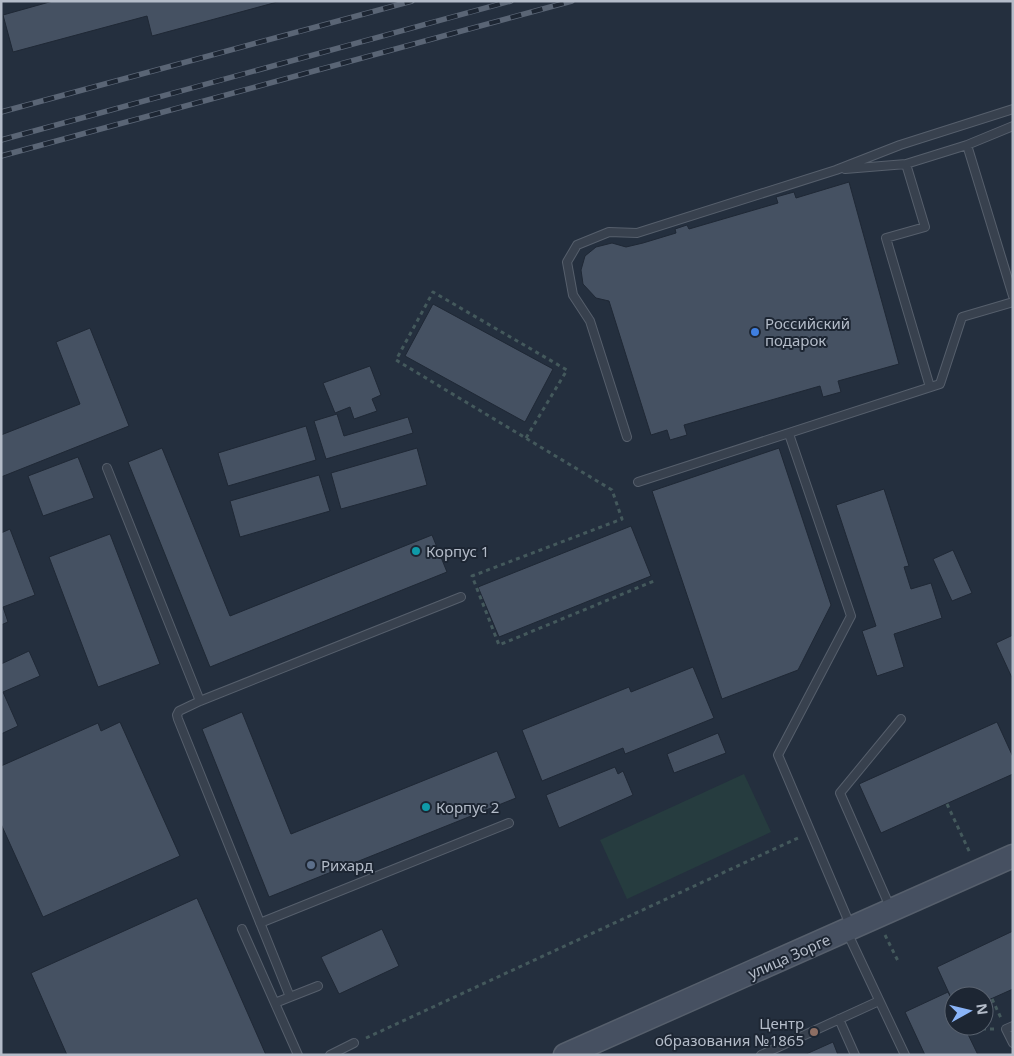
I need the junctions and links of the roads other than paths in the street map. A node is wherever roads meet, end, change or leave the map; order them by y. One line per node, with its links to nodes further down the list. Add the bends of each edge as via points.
1 (1013, 109): 5 (lane)
2 (1013, 126): 3 (lane)
3 (968, 145): 4 (lane); 6 (lane)
4 (906, 164): 5 (lane); 8 (lane, via 925,227 886,238)
5 (836, 170): 10 (lane, via 637,233 610,232 577,245 567,262 573,295 590,321)
6 (1013, 296)
7 (1013, 302): 8 (lane, via 962,317 940,384)
8 (930, 387): 9 (lane)
9 (789, 434): 12 (lane); 21 (lane, via 851,616 778,755)
10 (627, 438)
11 (107, 468): 14 (lane)
12 (638, 482)
13 (461, 597): 14 (lane)
14 (200, 701): 19 (lane, via 179,711 178,720)
15 (901, 719): 18 (lane, via 840,793)
16 (509, 823): 19 (lane)
17 (1013, 856): 18 (street, улица Зорге)
18 (892, 910): 21 (street, улица Зорге)
19 (260, 923): 23 (lane)
20 (242, 929): 25 (lane)
21 (849, 930): 24 (lane); 30 (street, улица Зорге)
22 (318, 986): 23 (lane)
23 (290, 997): 25 (lane)
24 (879, 1000): 26 (lane); 36 (lane)
25 (275, 1003): 31 (lane)
26 (839, 1019): 34 (lane); 35 (lane)
27 (1010, 1027): 29 (lane)
28 (354, 1043): 32 (lane)
29 (1013, 1043)
30 (588, 1050): 33 (street, улица Зорге)
31 (298, 1055)
32 (330, 1055)
33 (566, 1055)
34 (760, 1055)
35 (855, 1055)
36 (905, 1055)

